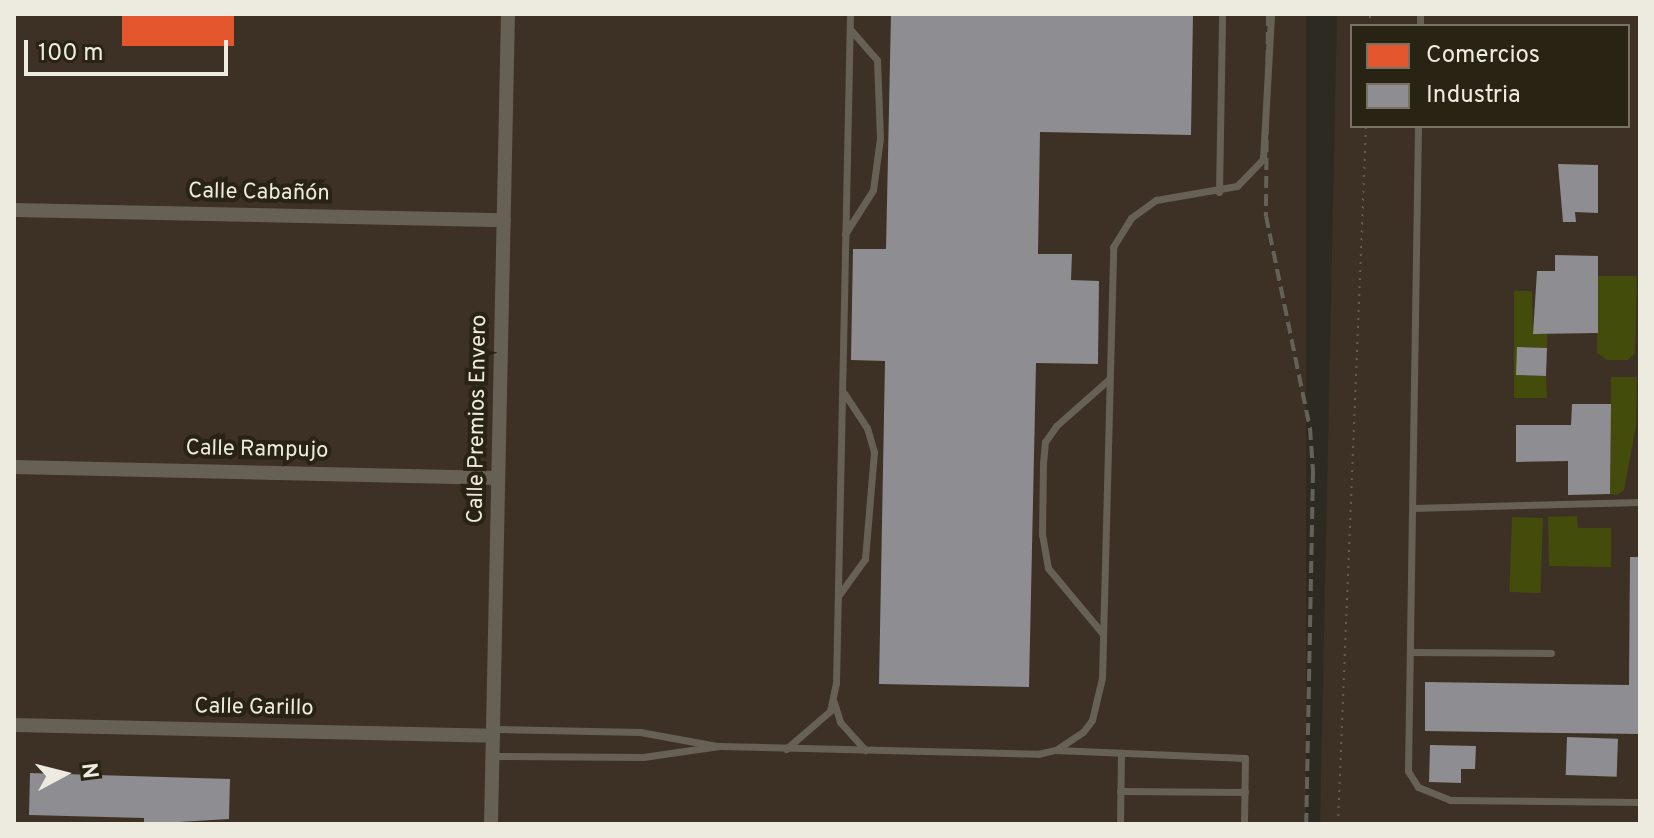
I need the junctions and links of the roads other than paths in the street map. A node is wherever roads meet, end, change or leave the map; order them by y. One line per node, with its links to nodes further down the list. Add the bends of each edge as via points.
1 (508, 14): 9 (street, Calle Premios Envero)
2 (850, 14): 5 (lane)
3 (1222, 14): 7 (lane)
4 (1271, 14): 7 (lane, via 1268,143 1254,171 1237,186)
5 (850, 29): 10 (lane); 10 (lane, via 877,60 880,138 873,190)
6 (1418, 128): 16 (lane)
7 (1219, 192): 11 (lane, via 1156,200 1121,230 1109,276)
8 (14, 210): 9 (street, Calle Cabañón)
9 (504, 220): 14 (street, Calle Premios Envero)
10 (845, 234): 12 (lane)
11 (1108, 380): 18 (lane); 18 (lane, via 1056,426 1045,442 1043,464 1042,535 1048,568)
12 (842, 391): 17 (lane); 17 (lane, via 867,428 874,452 865,559)
13 (14, 467): 14 (street, Calle Rampujo)
14 (498, 478): 23 (street, Calle Premios Envero)
15 (1640, 502): 16 (lane)
16 (1412, 508): 19 (lane)
17 (838, 597): 21 (lane)
18 (1103, 634): 27 (lane, via 1102,678 1092,720)
19 (1410, 652): 20 (lane); 32 (lane, via 1408,771 1432,796)
20 (1551, 653)
21 (834, 700): 25 (lane, via 820,724); 26 (lane, via 840,722)
22 (14, 725): 23 (street, Calle Garillo)
23 (493, 732): 24 (lane, via 640,732); 29 (street, Calle Premios Envero)
24 (719, 746): 25 (lane); 29 (lane, via 643,757)
25 (786, 749): 26 (lane)
26 (865, 750): 27 (lane)
27 (1056, 750): 28 (lane)
28 (1121, 755): 30 (lane); 31 (lane, via 1245,758)
29 (493, 756): 33 (street, Calle Premios Envero)
30 (1120, 791): 31 (lane); 34 (lane)
31 (1245, 792): 35 (lane)
32 (1640, 802)
33 (491, 824)
34 (1120, 824)
35 (1244, 824)

